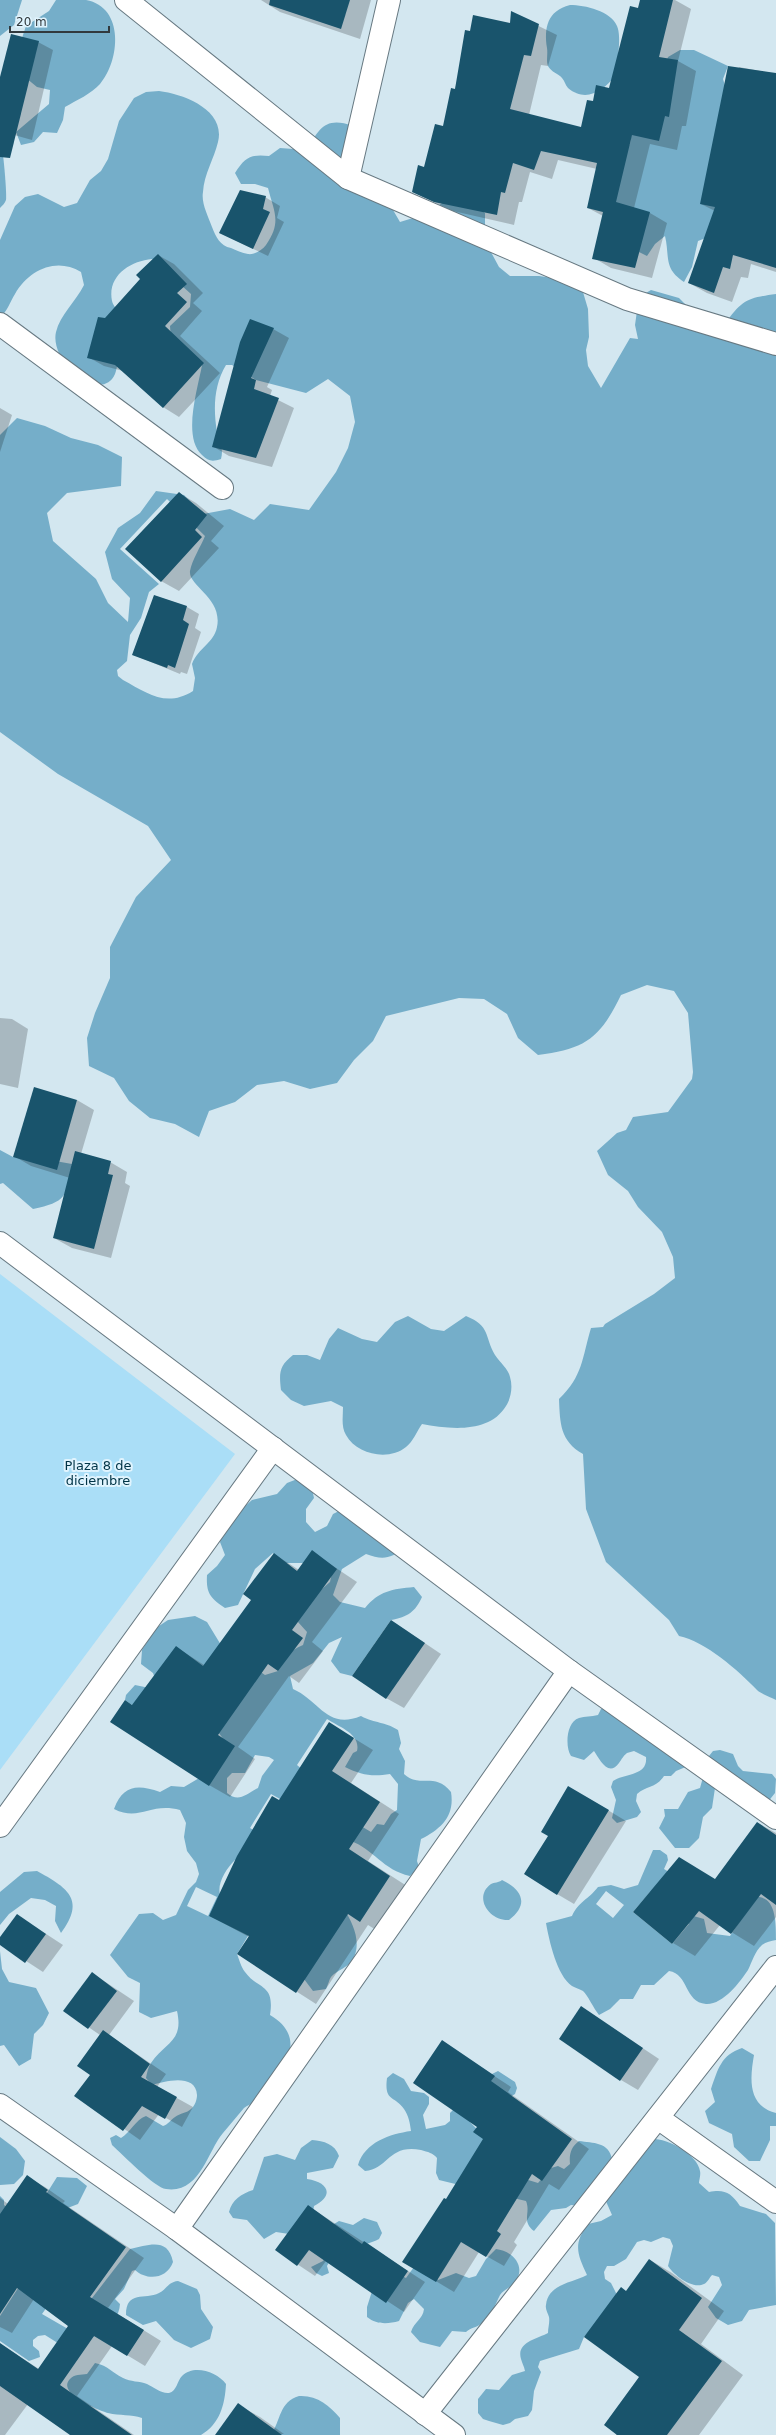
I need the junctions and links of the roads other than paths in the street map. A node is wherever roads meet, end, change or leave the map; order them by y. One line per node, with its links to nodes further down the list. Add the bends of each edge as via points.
1 (126, 0): 3 (street)
2 (389, 0): 3 (street)
3 (348, 178): 5 (street, via 626,299)
4 (0, 324): 6 (street)
5 (776, 344)
6 (222, 488)
7 (0, 1243): 8 (street)
8 (273, 1448): 9 (street); 11 (street)
9 (569, 1671): 10 (street); 16 (street)
10 (776, 1818)
11 (0, 1826)
12 (776, 1967): 14 (street)
13 (0, 2105): 16 (street)
14 (658, 2118): 15 (street); 17 (street)
15 (776, 2202)
16 (177, 2229): 17 (street)
17 (425, 2414): 18 (street)
18 (454, 2435)

